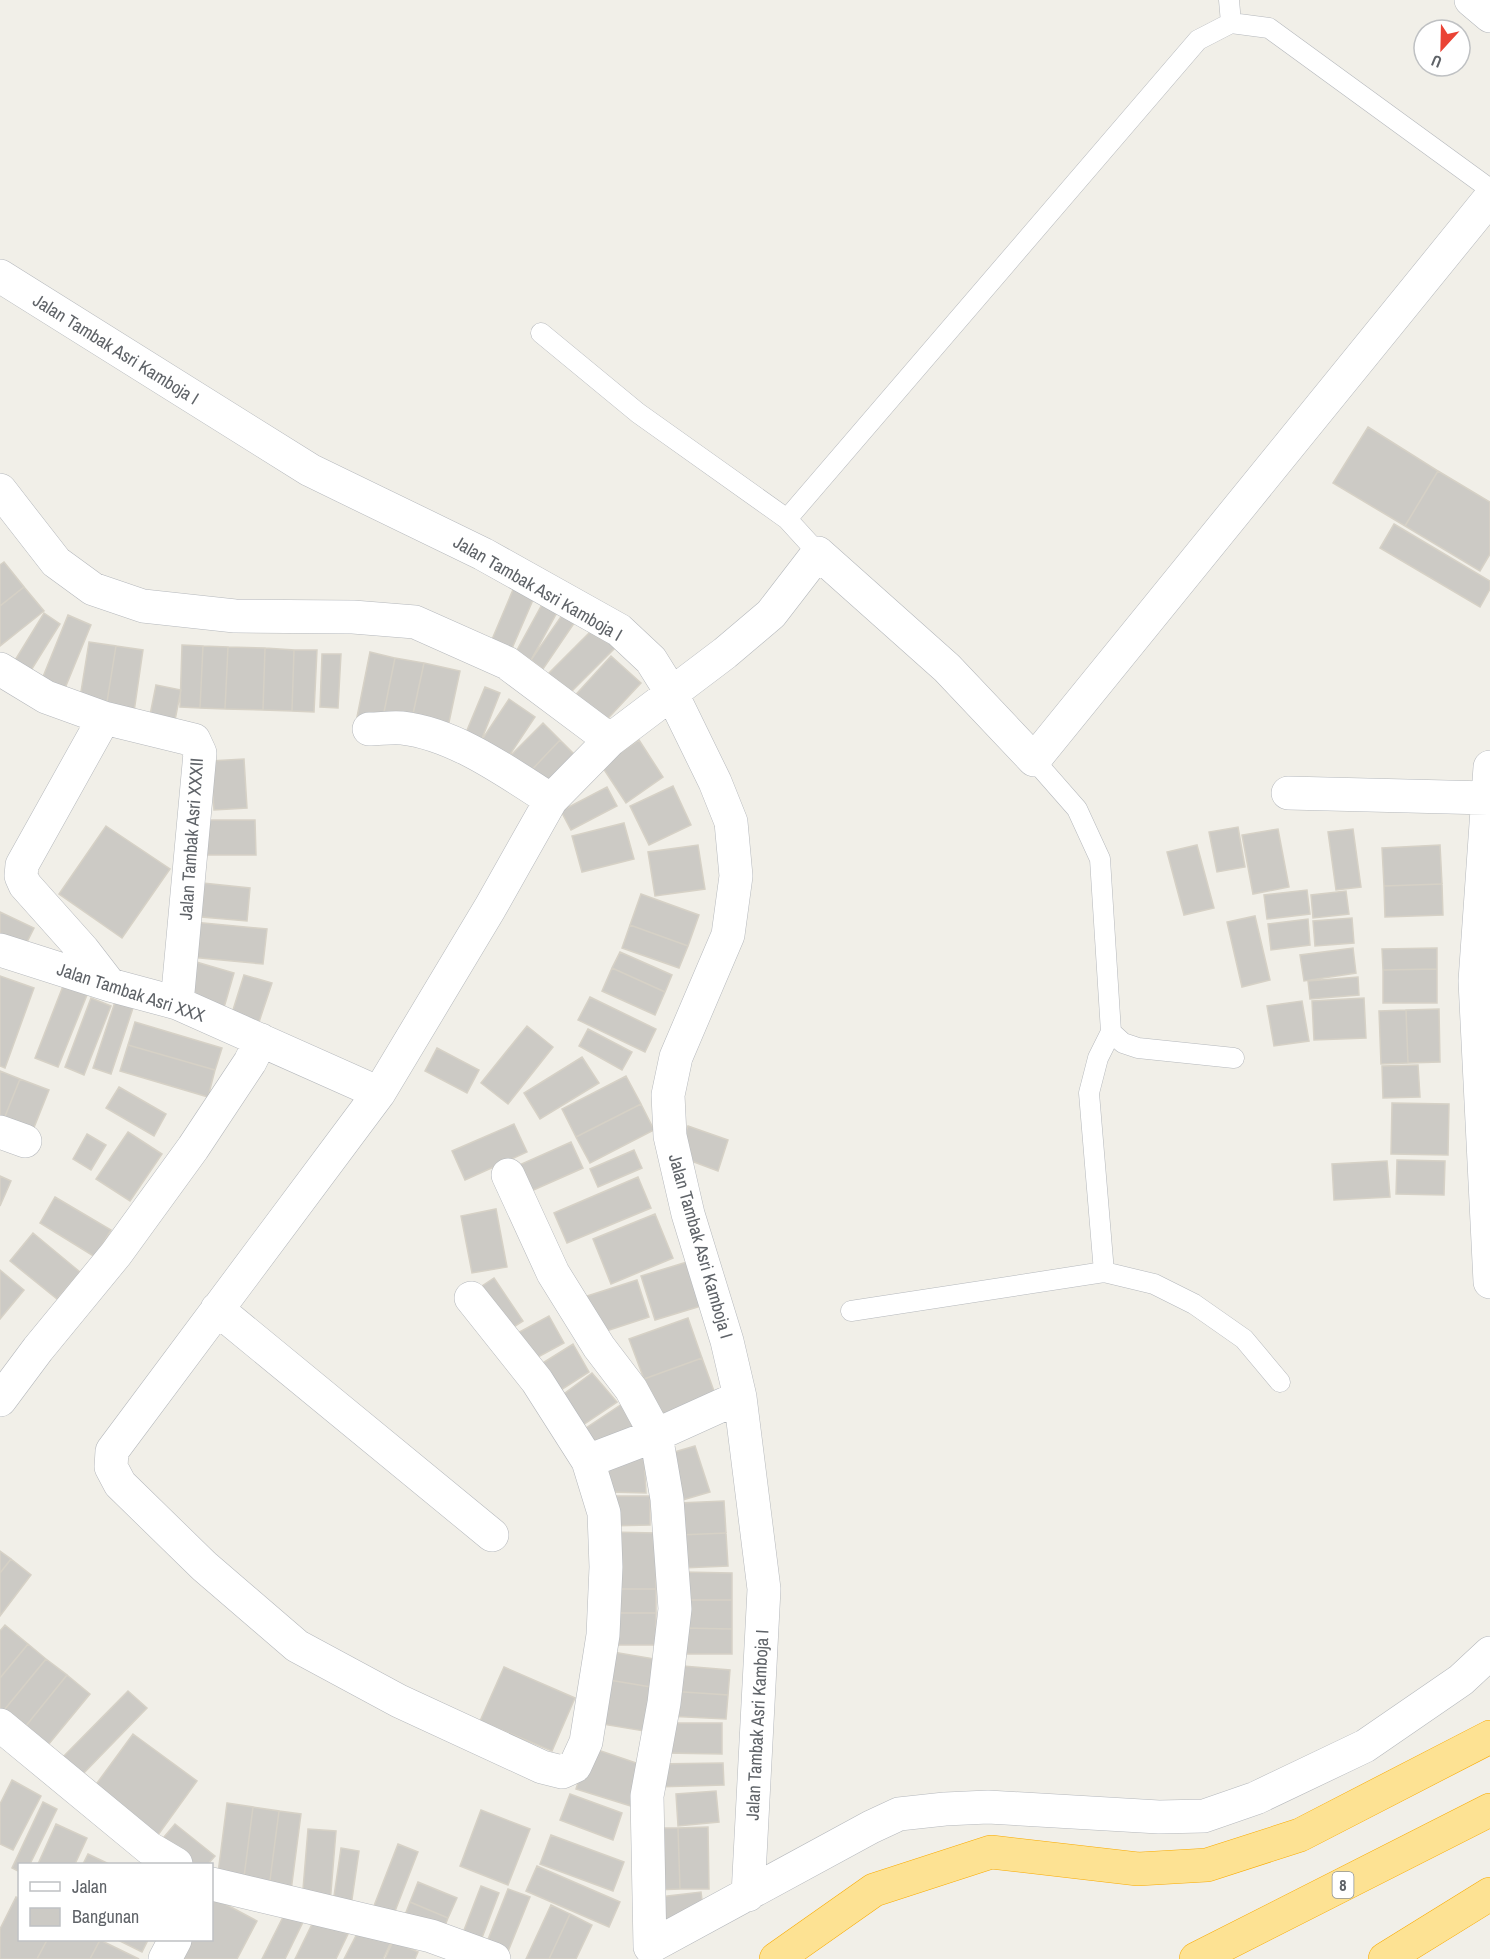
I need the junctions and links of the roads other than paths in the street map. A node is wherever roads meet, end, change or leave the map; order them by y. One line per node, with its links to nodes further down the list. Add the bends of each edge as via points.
1 (1229, 0): 4 (lane)
2 (1471, 0): 3 (street)
3 (1490, 16)
4 (1231, 22): 5 (lane, via 1269,28); 10 (lane, via 1198,40)
5 (1490, 189)
6 (1490, 198): 17 (street)
7 (0, 276): 13 (street, Jalan Tambak Asri Kamboja I, via 310,470 483,554 619,630 651,660)
8 (541, 333): 10 (lane, via 638,413)
9 (0, 490): 16 (street, via 56,562 93,589 143,606 235,616 415,622 507,663)
10 (787, 519): 11 (lane)
11 (818, 553): 13 (street, via 771,614); 17 (street, via 947,668)
12 (0, 669): 14 (street, Jalan Tambak Asri XXXII, via 46,697)
13 (671, 692): 16 (street); 35 (street, Jalan Tambak Asri Kamboja I, via 731,822 736,876 728,935 676,1057 668,1095 670,1136 688,1214 728,1341)
14 (104, 718): 22 (street, via 22,865 21,876); 23 (street, Jalan Tambak Asri XXXII, via 194,740 200,753)
15 (369, 729): 20 (street, via 402,728 440,737 496,765)
16 (610, 740): 20 (street)
17 (1034, 760): 24 (lane, via 1077,809 1100,859)
18 (1489, 782): 19 (street); 30 (street, via 1475,981)
19 (1288, 793)
20 (551, 800): 27 (street)
21 (0, 950): 22 (street, Jalan Tambak Asri XXX)
22 (110, 985): 23 (street, Jalan Tambak Asri XXX)
23 (177, 1003): 25 (street, Jalan Tambak Asri XXX)
24 (1111, 1032): 26 (lane, via 1122,1043 1138,1048); 29 (lane, via 1098,1058 1089,1093)
25 (261, 1040): 27 (street, Jalan Tambak Asri XXX); 36 (street, via 194,1148)
26 (1234, 1059)
27 (379, 1093): 32 (street)
28 (508, 1175): 37 (street, via 553,1274 631,1389)
29 (1104, 1272): 33 (lane); 34 (lane, via 1154,1284 1194,1304 1244,1339)
30 (1490, 1282)
31 (471, 1298): 38 (street, via 537,1381)
32 (217, 1309): 38 (street, via 112,1451 111,1467 120,1484 204,1566 297,1646 399,1701 542,1767 562,1772 575,1766 586,1742 603,1635 604,1513); 39 (street)
33 (851, 1311)
34 (1280, 1382)
35 (740, 1397): 37 (street); 47 (street, Jalan Tambak Asri Kamboja I, via 764,1589)
36 (0, 1400)
37 (656, 1435): 38 (street); 47 (street, via 667,1499 675,1609 664,1703 647,1796 650,1947)
38 (588, 1461)
39 (492, 1535)
40 (1490, 1653): 47 (street, via 1461,1680 1365,1746 1256,1798 1204,1816 988,1807 899,1814)
41 (0, 1725): 44 (street, via 149,1848)
42 (1490, 1737): 51 (highway, via 1300,1835 1207,1865 1138,1869 991,1852 874,1890)
43 (1490, 1810): 52 (highway, 8)
44 (174, 1863)
45 (213, 1884): 50 (street, via 431,1936)
46 (1490, 1894): 53 (highway)
47 (748, 1895)
48 (174, 1941): 49 (street)
49 (165, 1959)
50 (494, 1959)
51 (776, 1959)
52 (1196, 1959)
53 (1385, 1959)

